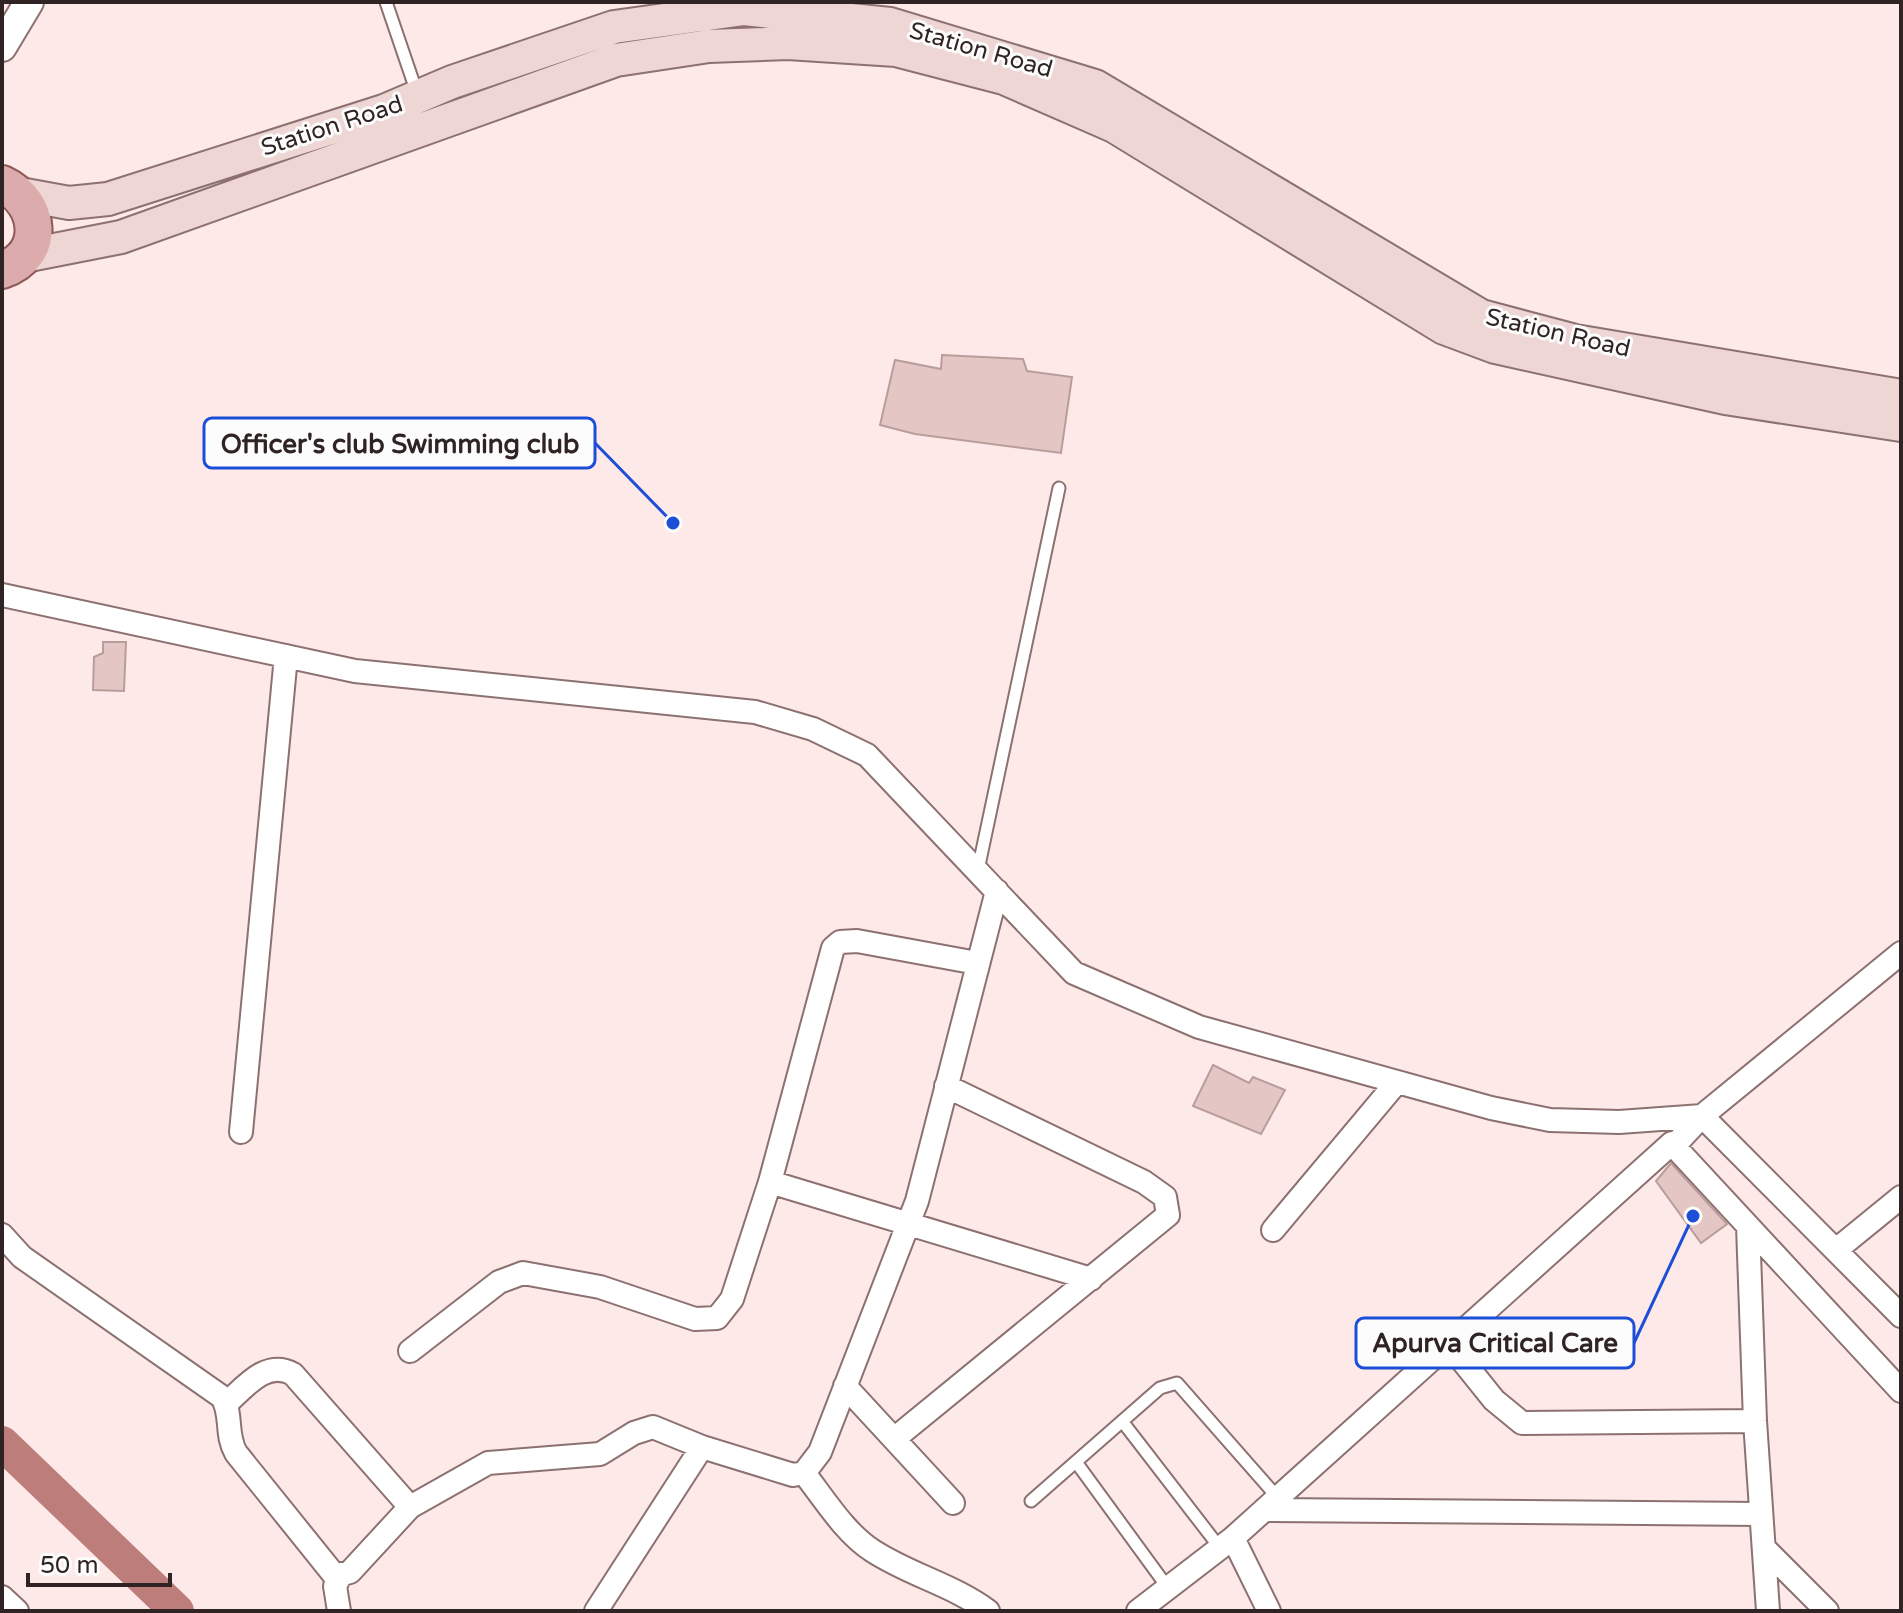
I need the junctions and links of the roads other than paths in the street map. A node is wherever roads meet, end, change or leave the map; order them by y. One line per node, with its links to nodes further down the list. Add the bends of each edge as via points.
1 (29, 2): 3 (street)
2 (386, 2): 4 (lane)
3 (2, 47)
4 (418, 97): 5 (main road, Station Road, via 614,27 744,9 902,26 1077,78); 6 (main road, Station Road, via 108,199 69,203)
5 (1120, 115): 7 (main road, Station Road, via 896,50 788,43 709,46 616,60 121,237); 8 (main road, Station Road, via 1444,328)
6 (7, 185): 7 (main road, via 30,208 34,224 32,241)
7 (8, 267)
8 (1498, 334): 9 (main road, Station Road, via 1575,341); 10 (main road, Station Road, via 1725,398)
9 (1901, 396)
10 (1901, 425)
11 (1059, 488): 14 (lane)
12 (2, 595): 13 (street)
13 (286, 656): 14 (street, via 355,671 755,712 813,729 867,755); 21 (street)
14 (978, 870): 15 (street)
15 (997, 891): 17 (street); 18 (street, via 1074,973 1199,1027)
16 (1901, 953): 20 (street)
17 (977, 963): 19 (street); 23 (street, via 857,941 833,948)
18 (1397, 1082): 20 (street, via 1550,1120); 27 (street)
19 (946, 1086): 25 (street); 30 (street, via 1165,1197 1168,1215)
20 (1702, 1116): 22 (street); 29 (street)
21 (241, 1132)
22 (1674, 1146): 26 (street); 32 (street)
23 (770, 1182): 25 (street); 33 (street, via 732,1299 717,1318 695,1319 600,1287 523,1273 499,1282)
24 (1901, 1197): 29 (street)
25 (909, 1224): 30 (street); 34 (street)
26 (1748, 1226): 35 (street); 38 (street)
27 (1273, 1230)
28 (2, 1235): 36 (street, via 22,1257)
29 (1836, 1250): 31 (street)
30 (1091, 1279): 39 (street)
31 (1901, 1316)
32 (1449, 1344): 38 (street, via 1494,1400 1522,1423); 45 (street)
33 (410, 1351)
34 (845, 1386): 39 (street); 42 (street, via 820,1452)
35 (1901, 1391)
36 (226, 1404): 46 (street, via 266,1371 285,1369); 50 (street, via 227,1433 236,1453 332,1574)
37 (1122, 1421): 41 (lane); 45 (lane, via 1160,1388 1177,1383); 48 (lane)
38 (1755, 1421): 47 (street)
39 (894, 1439): 44 (street)
40 (702, 1447): 42 (street, via 782,1475); 46 (street, via 666,1430 642,1429 600,1454 488,1463); 55 (street)
41 (1076, 1462): 43 (lane); 51 (lane)
42 (804, 1473): 56 (street, via 856,1538)
43 (1031, 1501)
44 (953, 1503)
45 (1271, 1504): 47 (street); 48 (street)
46 (410, 1507): 50 (street, via 350,1572)
47 (1761, 1514): 49 (street)
48 (1226, 1543): 51 (street); 58 (street)
49 (1764, 1548): 59 (street); 60 (street)
50 (340, 1576): 54 (street, via 335,1586)
51 (1168, 1588): 57 (street)
52 (2, 1597): 53 (street)
53 (17, 1611)
54 (339, 1611)
55 (596, 1611)
56 (988, 1611)
57 (1138, 1611)
58 (1269, 1611)
59 (1768, 1611)
60 (1827, 1611)

